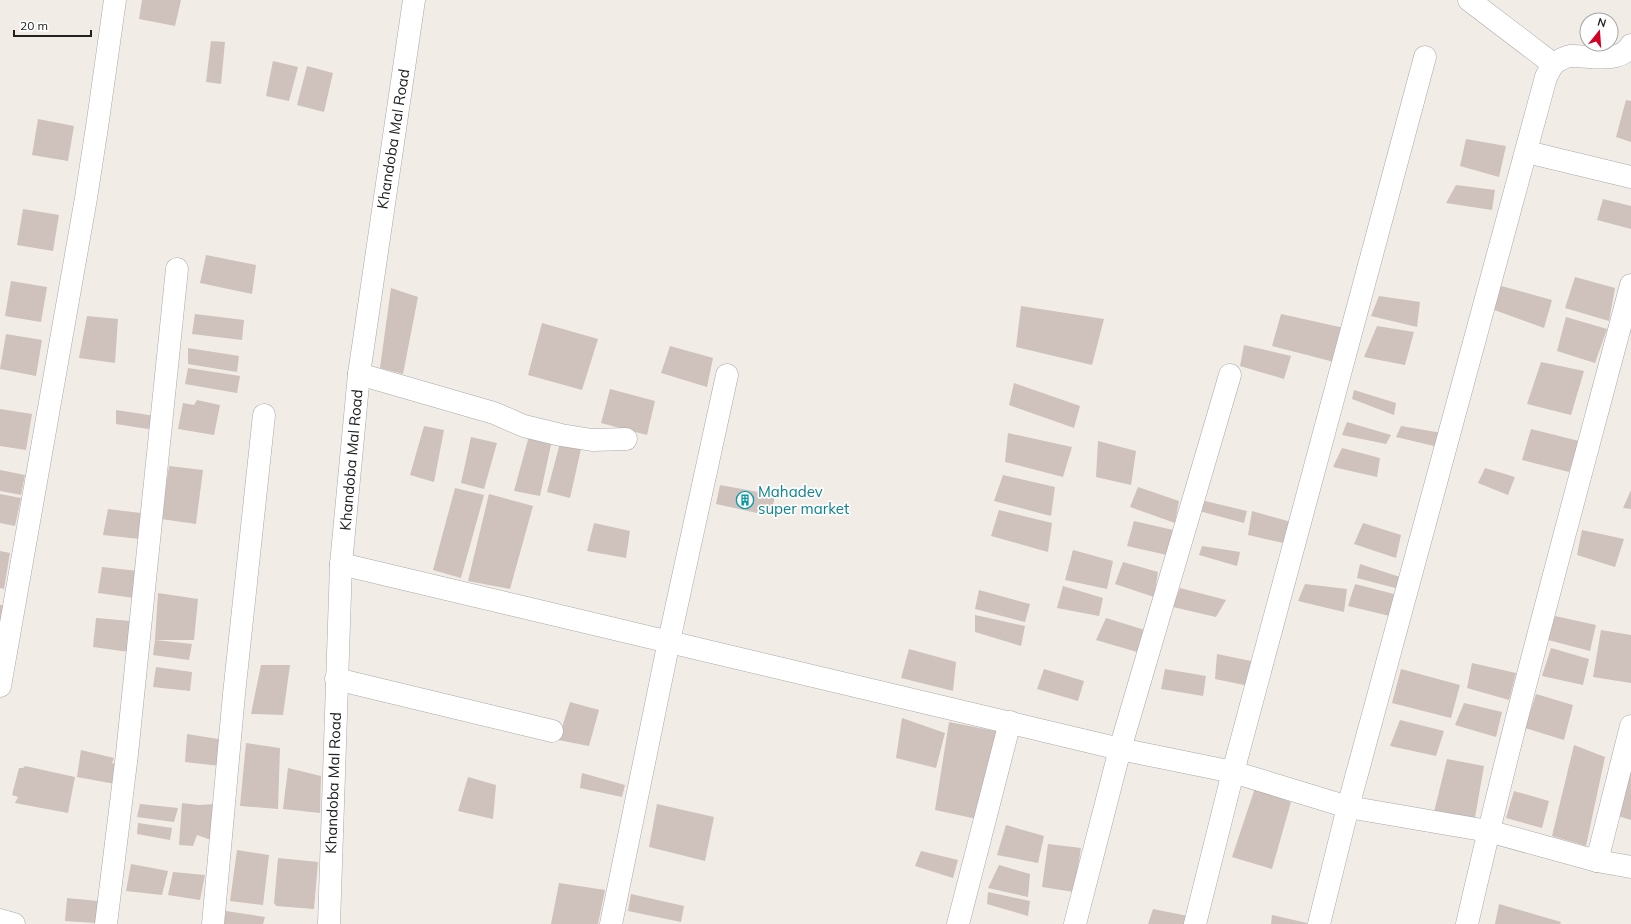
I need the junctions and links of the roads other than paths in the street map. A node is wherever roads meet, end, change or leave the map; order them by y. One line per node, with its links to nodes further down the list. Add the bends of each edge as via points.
1 (115, 0): 19 (street, via 87,191)
2 (414, 0): 11 (street, Khandoba Mal Road)
3 (1469, 0): 6 (street)
4 (1631, 45): 6 (street, via 1628,50 1615,57 1568,56)
5 (1425, 57): 24 (street)
6 (1553, 64): 7 (street, via 1546,77)
7 (1527, 152): 8 (street); 25 (street)
8 (1631, 177)
9 (177, 269): 31 (street, via 128,746)
10 (1631, 285): 26 (street)
11 (359, 374): 15 (street, via 494,413 524,426 592,440); 16 (street, Khandoba Mal Road)
12 (726, 375): 17 (street)
13 (1230, 375): 23 (street)
14 (264, 415): 32 (street, via 234,694)
15 (626, 439)
16 (341, 564): 17 (street); 18 (street, Khandoba Mal Road)
17 (669, 641): 20 (street); 34 (street)
18 (336, 679): 22 (street); 33 (street, Khandoba Mal Road)
19 (0, 686)
20 (1010, 722): 23 (street); 35 (street)
21 (1631, 726): 27 (street)
22 (552, 731)
23 (1120, 749): 24 (street); 36 (street)
24 (1232, 772): 25 (street); 37 (street)
25 (1348, 807): 26 (street); 38 (street)
26 (1488, 831): 27 (street); 39 (street)
27 (1598, 861): 28 (street)
28 (1631, 867)
29 (0, 920): 30 (street)
30 (14, 924)
31 (106, 924)
32 (214, 924)
33 (329, 924)
34 (611, 924)
35 (958, 924)
36 (1075, 924)
37 (1195, 924)
38 (1319, 924)
39 (1467, 924)

